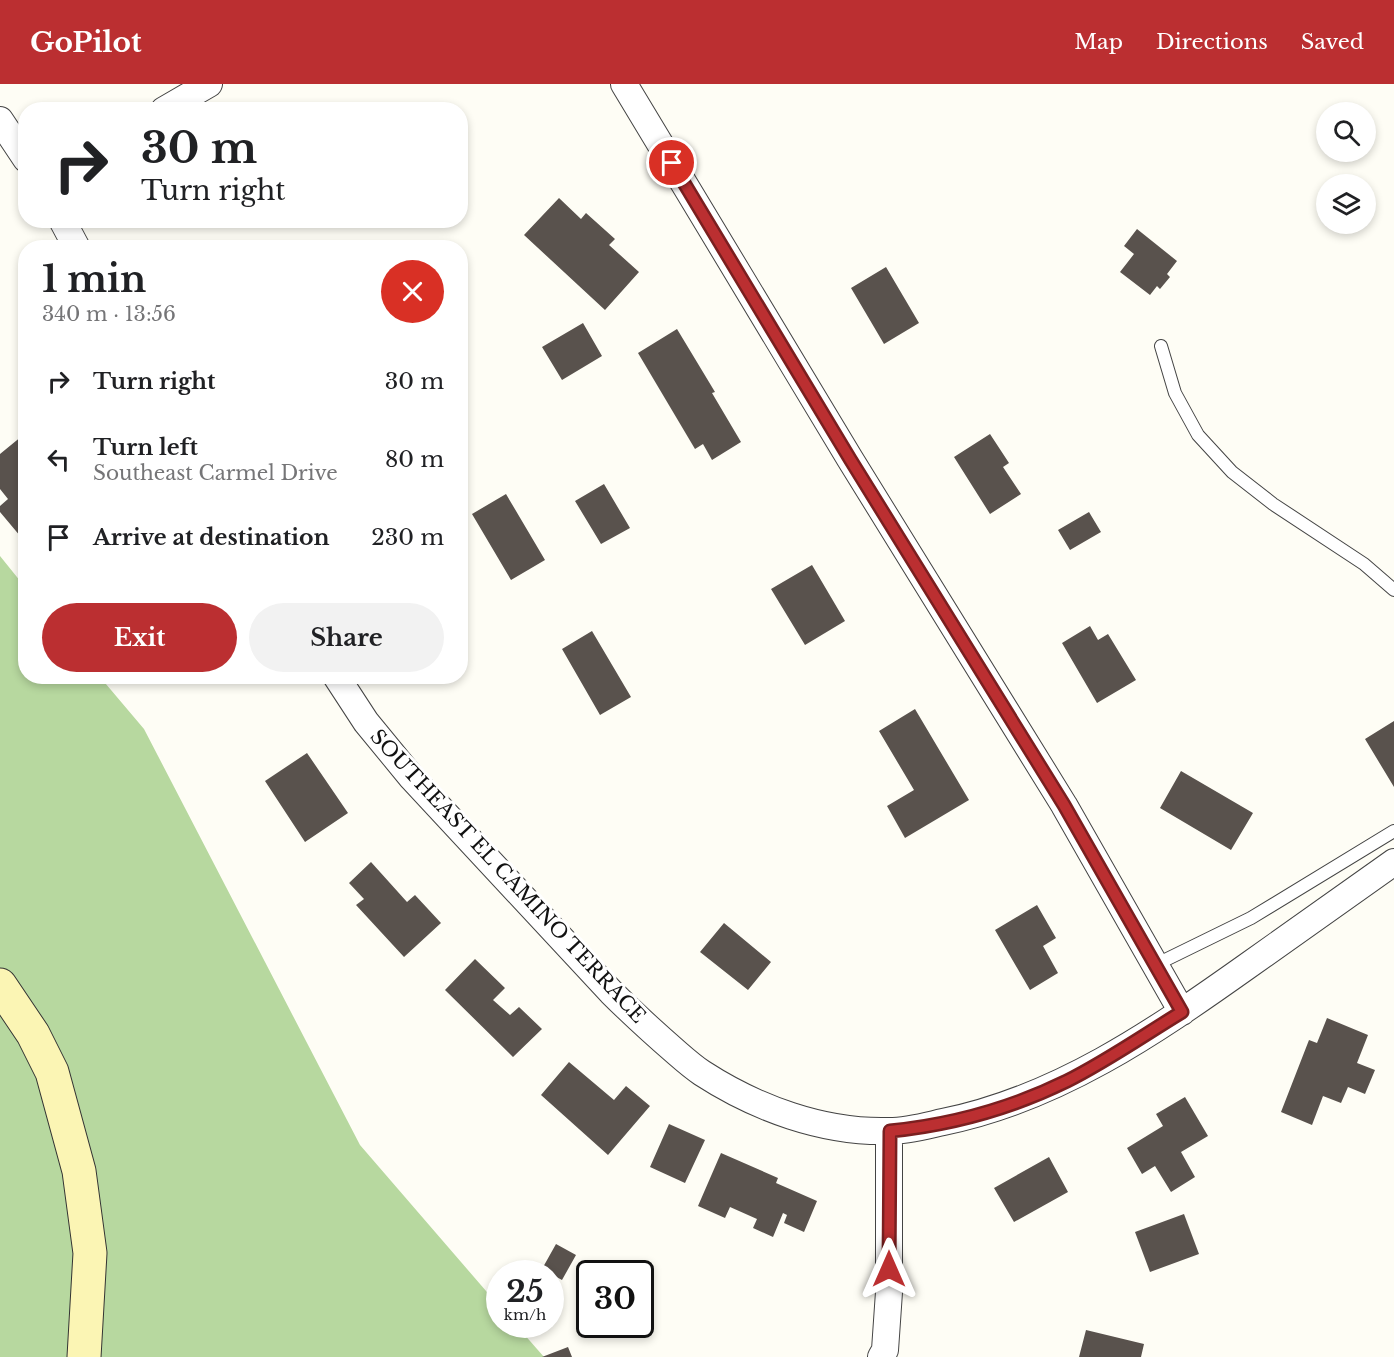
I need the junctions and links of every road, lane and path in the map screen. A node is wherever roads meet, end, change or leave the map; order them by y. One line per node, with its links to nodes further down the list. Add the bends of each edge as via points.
1 (209, 84): 3 (street)
2 (624, 84): 11 (street, via 1064,805)
3 (178, 102)
4 (0, 120): 5 (street)
5 (18, 147)
6 (1161, 346): 7 (lane, via 1174,393 1198,435 1232,472 1364,564)
7 (1394, 590)
8 (341, 684): 14 (street, SOUTHEAST EL CAMINO TERRACE, via 366,722 412,778 611,992 700,1072 769,1108 810,1121 848,1129)
9 (1394, 831): 11 (lane, via 1251,918)
10 (1394, 862): 13 (street, SOUTHEAST EL CAMINO TERRACE)
11 (1155, 965): 13 (street)
12 (0, 985): 15 (main road, via 33,1034 52,1072 80,1171 90,1253)
13 (1182, 1012): 14 (street, SOUTHEAST EL CAMINO TERRACE, via 1095,1065 1034,1094 972,1116)
14 (890, 1131): 16 (street, via 889,1292 885,1350)
15 (84, 1357)
16 (880, 1357)

